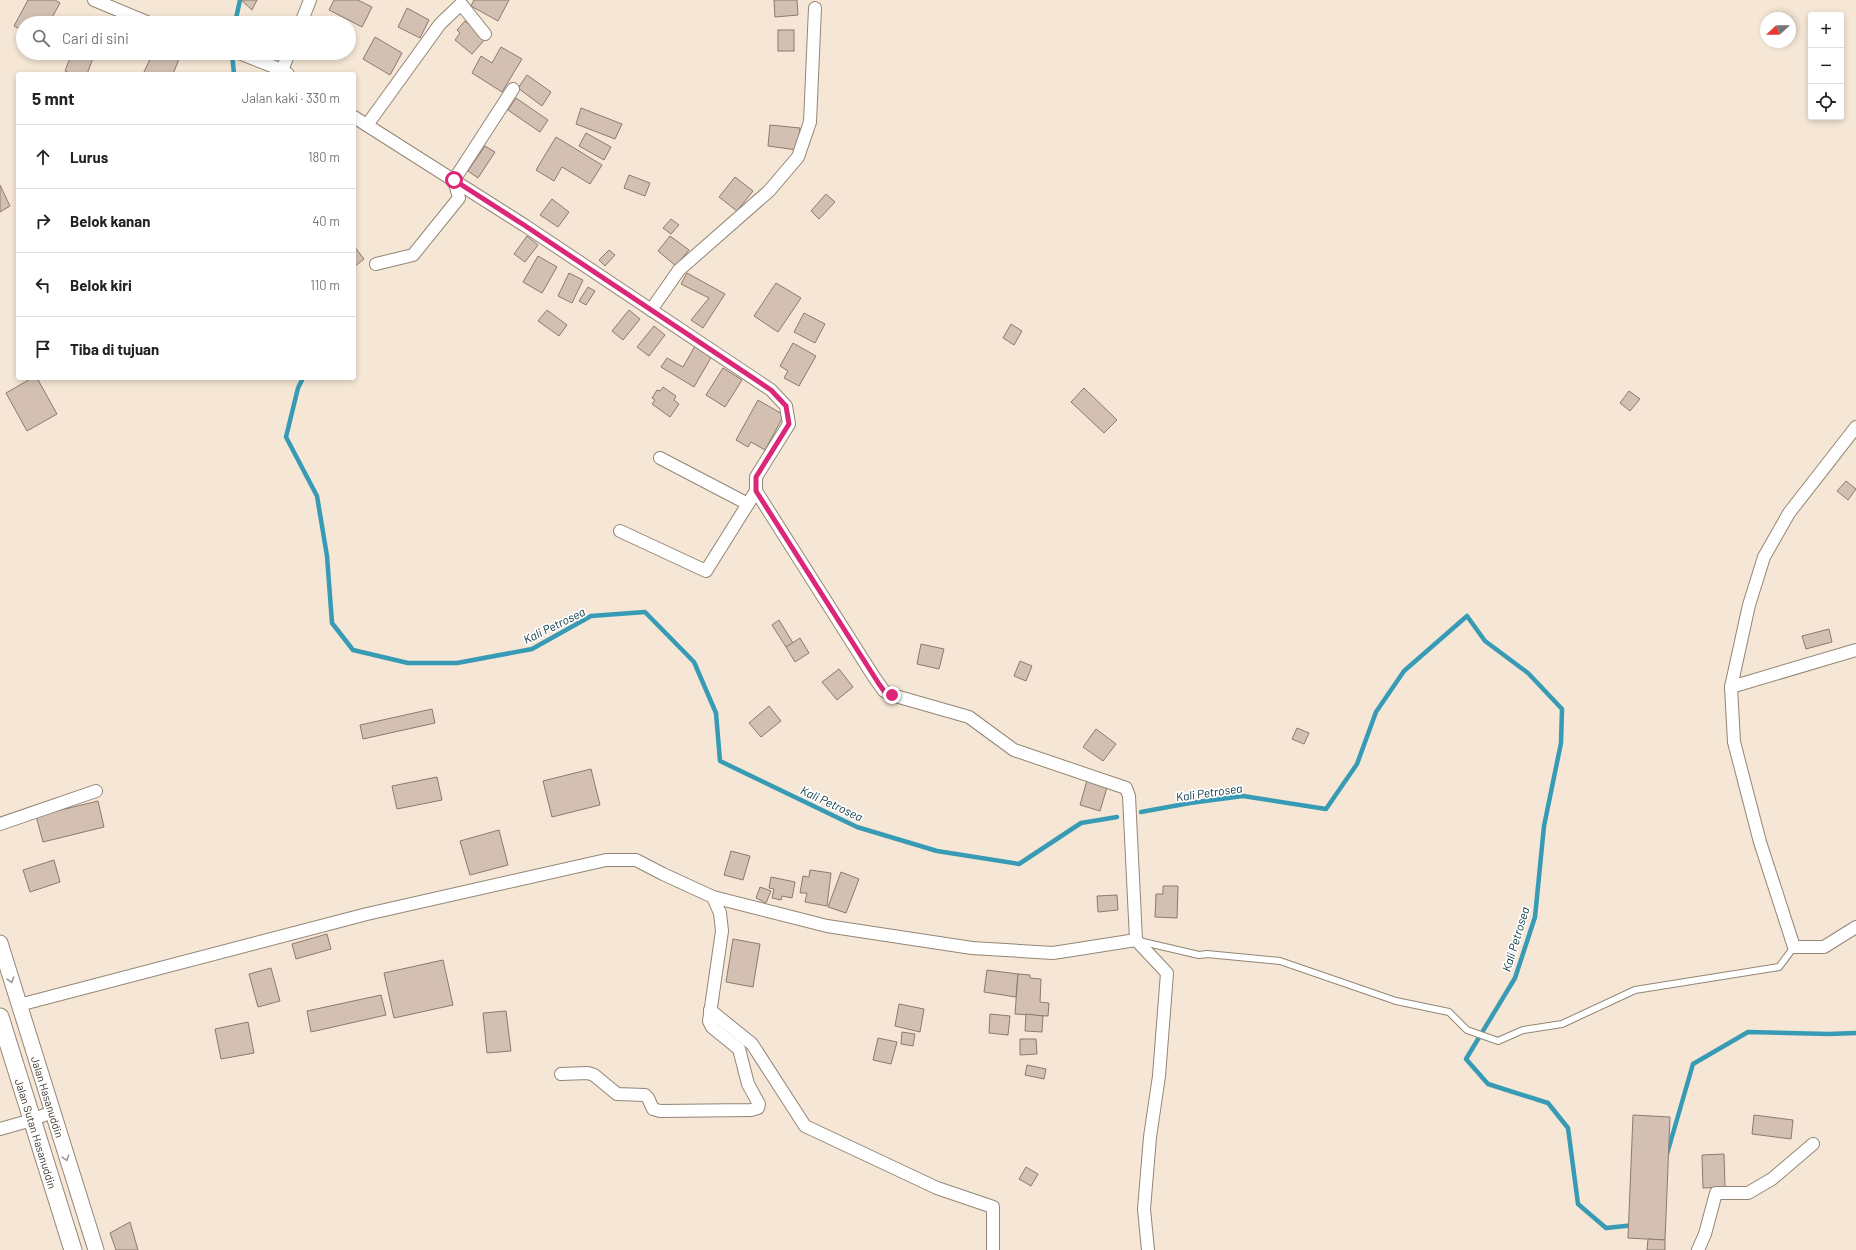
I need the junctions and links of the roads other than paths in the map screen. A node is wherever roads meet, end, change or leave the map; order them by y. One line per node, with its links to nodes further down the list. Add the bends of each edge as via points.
1 (94, 0): 4 (street)
2 (310, 0): 5 (street)
3 (815, 8): 15 (street, via 810,122 798,157 769,191 679,270)
4 (132, 16)
5 (304, 16)
6 (485, 34): 12 (street, via 461,4 440,24)
7 (256, 60): 9 (street)
8 (288, 60): 9 (street)
9 (285, 72)
10 (513, 89): 13 (street)
11 (356, 118): 12 (street)
12 (367, 125): 13 (street)
13 (454, 180): 14 (street, via 459,198 413,255); 15 (street)
14 (376, 264)
15 (651, 310): 18 (street, via 771,390 786,406 789,424 756,477)
16 (1856, 427): 22 (street, via 1789,513 1764,557)
17 (660, 458): 19 (street)
18 (756, 491): 19 (street); 27 (street, via 884,691 969,717 1014,750 1126,788 1129,796)
19 (748, 504): 20 (street, via 706,571)
20 (620, 531)
21 (1856, 650): 22 (street)
22 (1730, 687): 29 (street, via 1734,742 1760,842)
23 (96, 791): 24 (street)
24 (0, 824)
25 (713, 897): 27 (street, via 827,926 972,948 1053,953); 30 (street, via 636,860 606,860 367,914); 31 (street, via 720,913 722,932)
26 (1856, 927): 29 (street, via 1824,946)
27 (1136, 940): 29 (lane, via 1198,955 1280,961 1396,1001 1449,1012 1467,1030 1498,1041 1523,1030 1562,1024 1636,990 1779,967); 41 (street, via 1167,973 1159,1076 1150,1137 1144,1209)
28 (0, 943): 30 (street, Jalan Hasanuddin, one-way to 30)
29 (1794, 947)
30 (19, 1005): 34 (street, Jalan Hasanuddin)
31 (710, 1010): 33 (street, via 709,1020 712,1027 739,1049 748,1084 759,1104 758,1108 660,1111 653,1109 645,1095 617,1094 594,1075); 40 (street, via 752,1044 805,1126 937,1188 993,1206)
32 (0, 1017): 35 (main road, Jalan Sutan Hasanuddin)
33 (561, 1074)
34 (52, 1112): 35 (street); 39 (street, Jalan Hasanuddin, one-way to 39)
35 (32, 1120): 36 (street); 38 (main road, Jalan Sutan Hasanuddin)
36 (0, 1129)
37 (1813, 1144): 42 (street, via 1772,1179 1748,1193 1716,1193)
38 (73, 1250)
39 (96, 1250)
40 (992, 1250)
41 (1148, 1250)
42 (1698, 1250)

